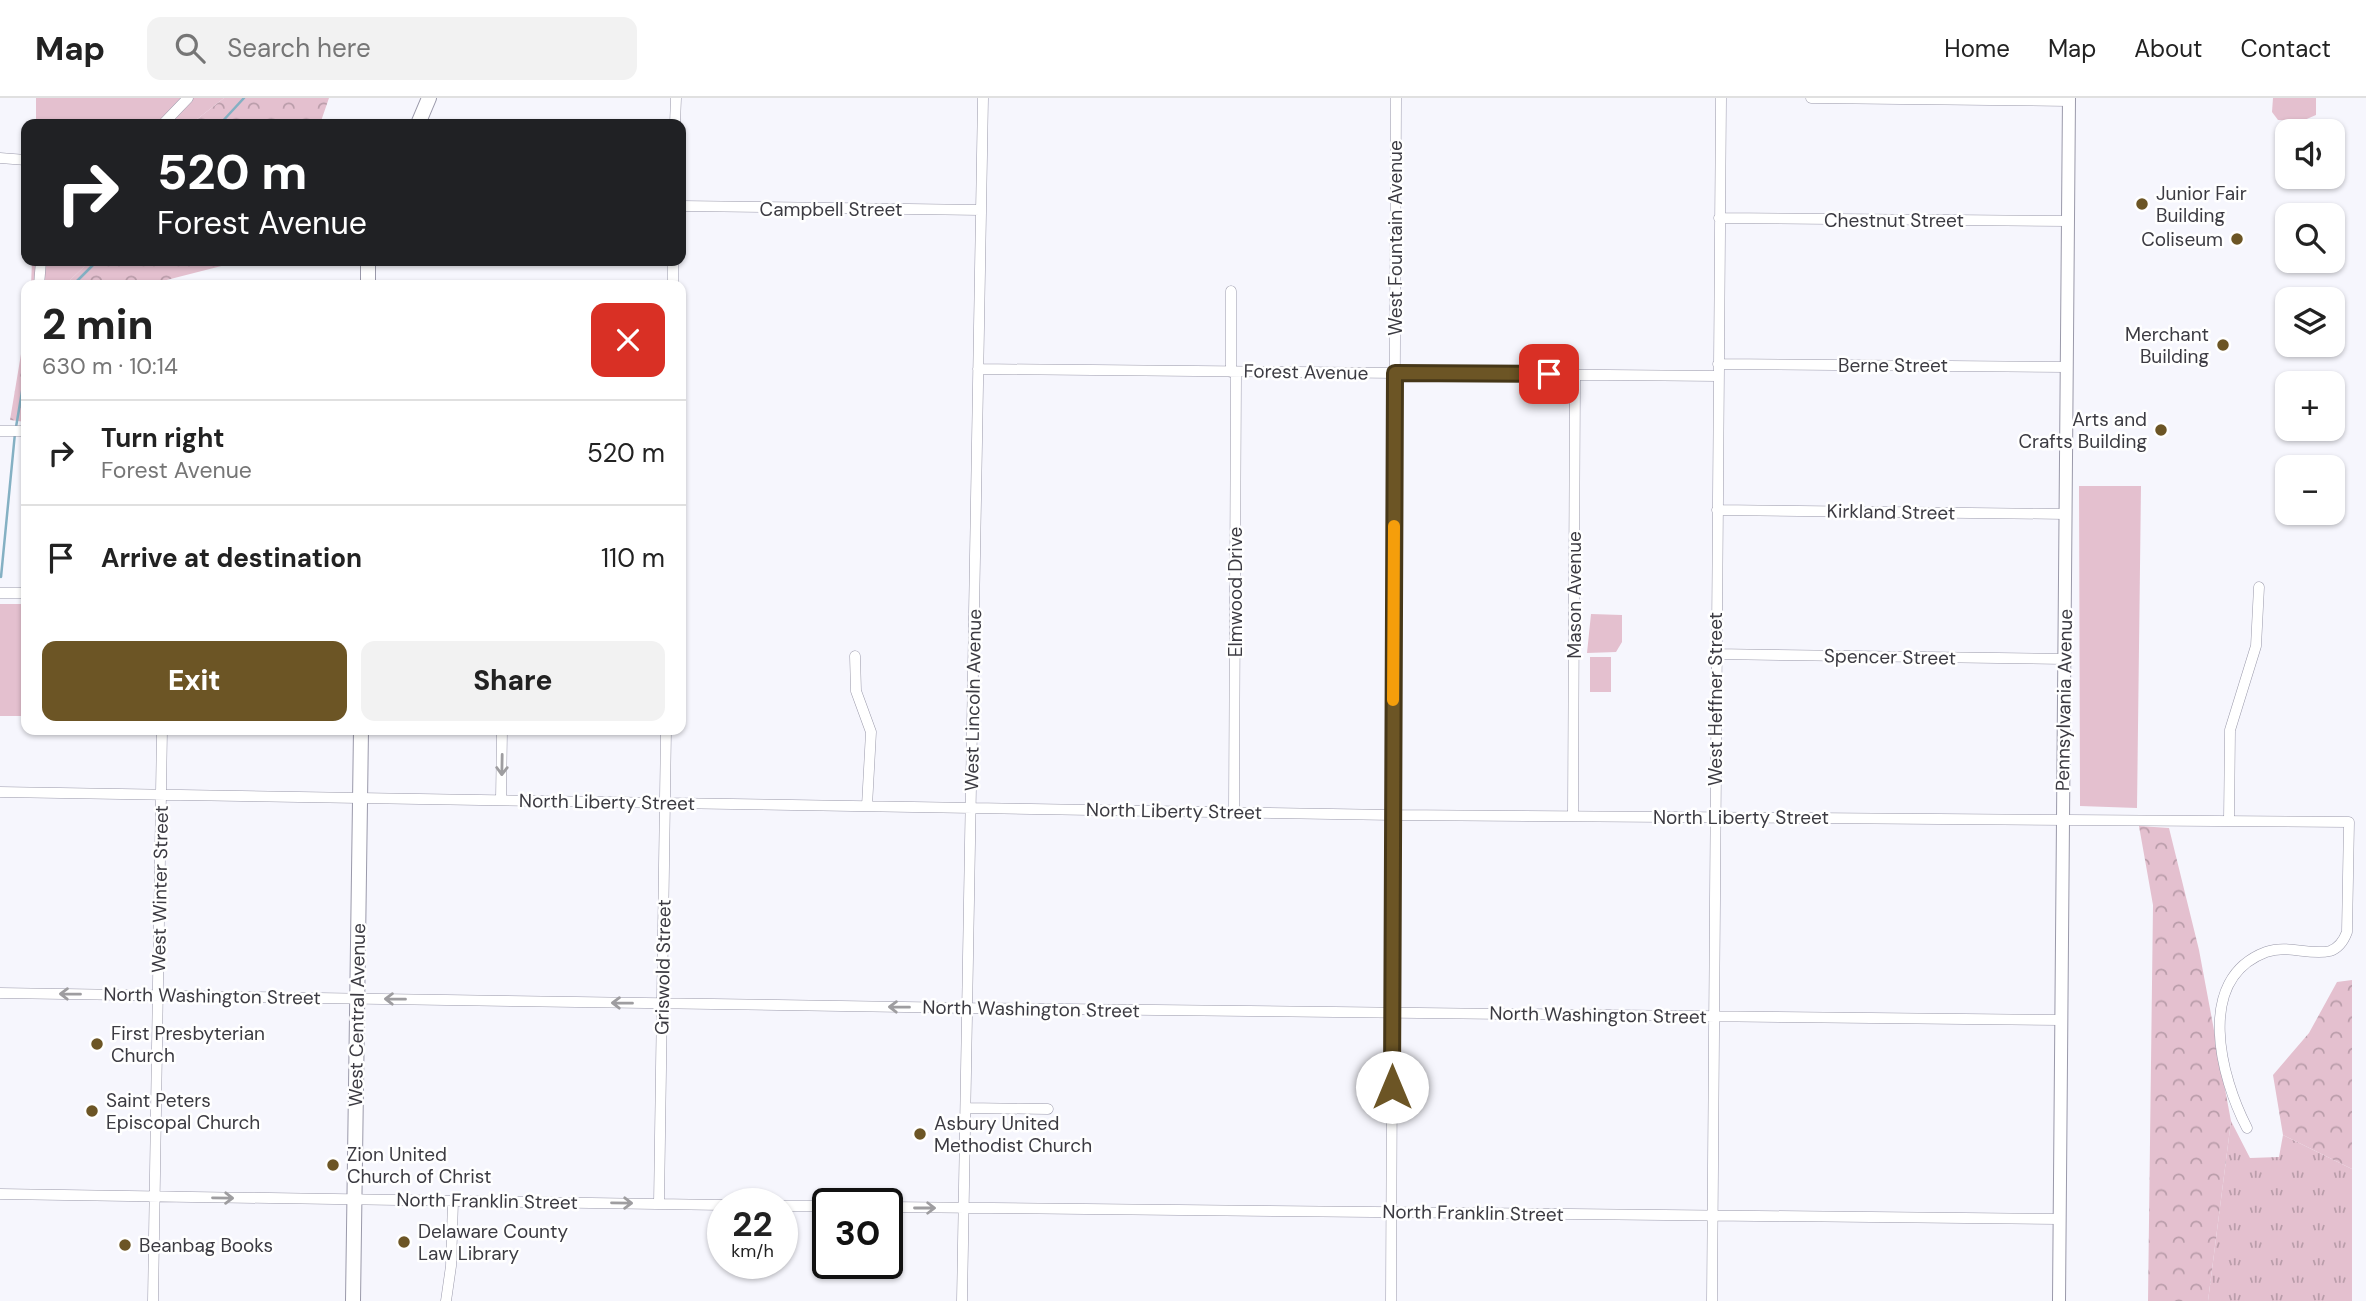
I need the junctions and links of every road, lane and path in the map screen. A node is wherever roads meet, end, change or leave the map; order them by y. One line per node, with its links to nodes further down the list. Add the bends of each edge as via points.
1 (188, 98): 10 (street)
2 (429, 98): 11 (main road)
3 (676, 98): 12 (street)
4 (983, 98): 16 (street, West Lincoln Avenue)
5 (1396, 98): 24 (street, West Fountain Avenue)
6 (1721, 98): 17 (street, West Heffner Street)
7 (1811, 98): 8 (street)
8 (1924, 99): 9 (street)
9 (2070, 100): 18 (street, Pennsylvania Avenue)
10 (168, 119)
11 (420, 119)
12 (675, 119)
13 (0, 158): 14 (street)
14 (21, 160)
15 (686, 206): 16 (street, Campbell Street)
16 (981, 210): 22 (street, West Lincoln Avenue)
17 (1719, 218): 18 (street, Chestnut Street); 20 (street, West Heffner Street)
18 (2068, 221): 21 (street, Pennsylvania Avenue)
19 (1231, 291): 23 (street, Elmwood Drive)
20 (1718, 364): 21 (street, Berne Street); 26 (street, West Heffner Street)
21 (2067, 367): 30 (street, Pennsylvania Avenue)
22 (978, 369): 23 (street, Forest Avenue); 47 (street, West Lincoln Avenue)
23 (1233, 372): 24 (street, Forest Avenue); 48 (street, Elmwood Drive)
24 (1395, 373): 25 (street, Forest Avenue); 49 (street, West Fountain Avenue)
25 (1575, 375): 26 (street, Forest Avenue); 50 (street, Mason Avenue)
26 (1718, 376): 29 (street, West Heffner Street)
27 (21, 430): 28 (street)
28 (0, 431)
29 (1717, 510): 30 (street, Kirkland Street); 34 (street, West Heffner Street)
30 (2066, 514): 36 (street, Pennsylvania Avenue)
31 (2259, 587): 53 (street, via 2256,646 2230,730)
32 (0, 593): 33 (street)
33 (21, 593)
34 (1715, 654): 36 (street, Spencer Street); 51 (street, West Heffner Street)
35 (855, 656): 46 (street, via 856,691 871,732)
36 (2064, 659): 52 (street, Pennsylvania Avenue)
37 (162, 735): 42 (street, West Winter Street)
38 (361, 735): 43 (main road, West Central Avenue)
39 (502, 735): 44 (street, one-way to 44)
40 (666, 735): 45 (street, Griswold Street)
41 (0, 792): 42 (street, North Liberty Street)
42 (161, 795): 43 (street, North Liberty Street); 55 (street, West Winter Street)
43 (360, 798): 44 (street, North Liberty Street); 56 (main road, West Central Avenue)
44 (501, 800): 45 (street, North Liberty Street)
45 (665, 803): 46 (street, North Liberty Street); 57 (street, Griswold Street)
46 (867, 806): 47 (street, North Liberty Street)
47 (971, 808): 48 (street, North Liberty Street); 58 (street, West Lincoln Avenue)
48 (1234, 812): 49 (street, North Liberty Street)
49 (1393, 815): 50 (street, North Liberty Street); 59 (street, West Fountain Avenue)
50 (1573, 816): 51 (street, North Liberty Street)
51 (1714, 817): 52 (street, North Liberty Street); 60 (street, West Heffner Street)
52 (2063, 820): 53 (street, North Liberty Street); 61 (street, Pennsylvania Avenue)
53 (2229, 821): 64 (street, North Liberty Street, via 2348,822 2347,932 2341,944 2328,951 2289,948 2265,952 2236,975 2225,997 2220,1027 2223,1065)
54 (0, 993): 55 (street, North Washington Street, one-way to 54)
55 (158, 995): 56 (street, North Washington Street); 66 (street, West Winter Street)
56 (357, 999): 57 (street, North Washington Street, one-way to 56); 67 (main road, West Central Avenue)
57 (662, 1004): 58 (street, North Washington Street, one-way to 57); 69 (street, Griswold Street)
58 (967, 1008): 59 (street, North Washington Street); 62 (street, West Lincoln Avenue)
59 (1392, 1013): 60 (street, North Washington Street); 73 (street, West Fountain Avenue)
60 (1713, 1016): 61 (street, North Washington Street); 74 (street, West Heffner Street)
61 (2061, 1020): 75 (street, Pennsylvania Avenue)
62 (965, 1108): 63 (street); 72 (street, West Lincoln Avenue)
63 (1048, 1109)
64 (2247, 1128)
65 (0, 1194): 66 (street, North Franklin Street)
66 (154, 1197): 67 (street, North Franklin Street, one-way to 67); 76 (street, West Winter Street)
67 (354, 1199): 68 (street, North Franklin Street); 77 (main road, West Central Avenue)
68 (453, 1201): 69 (street, North Franklin Street, one-way to 69); 78 (street)
69 (659, 1204): 70 (street, North Franklin Street)
70 (707, 1205)
71 (903, 1207): 72 (street, North Franklin Street, one-way to 72)
72 (964, 1208): 73 (street, North Franklin Street); 79 (street, West Lincoln Avenue)
73 (1391, 1212): 74 (street, North Franklin Street); 80 (street, West Fountain Avenue)
74 (1712, 1215): 75 (street, North Franklin Street); 81 (street, West Heffner Street)
75 (2059, 1219): 82 (street, Pennsylvania Avenue)
76 (153, 1301)
77 (353, 1301)
78 (446, 1301)
79 (962, 1301)
80 (1391, 1301)
81 (1712, 1301)
82 (2059, 1301)

